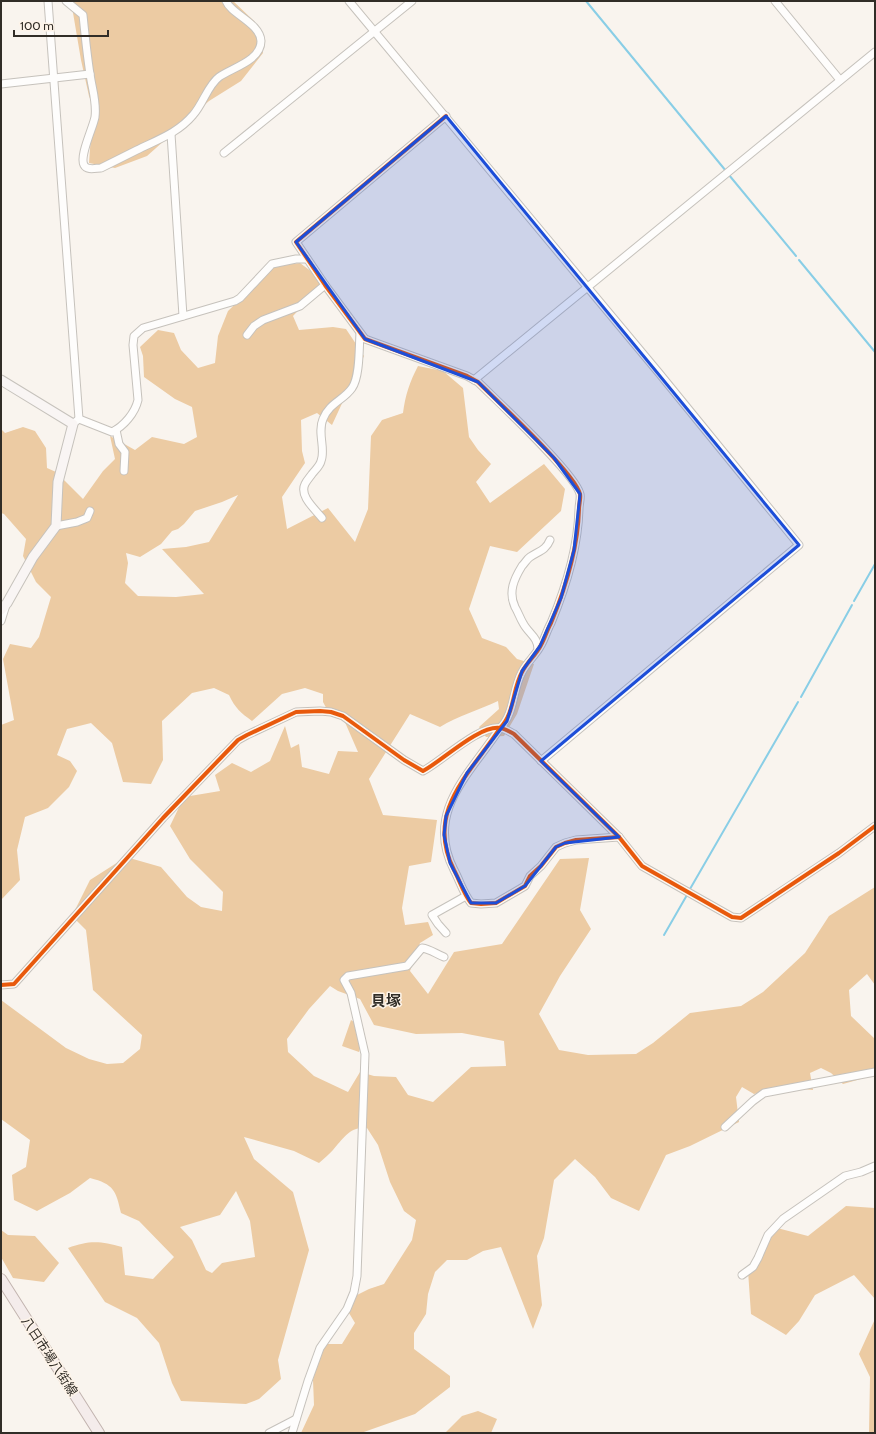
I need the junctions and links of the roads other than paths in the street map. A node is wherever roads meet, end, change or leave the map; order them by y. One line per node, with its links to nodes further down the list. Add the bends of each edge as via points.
1 (48, 1): 10 (street)
2 (66, 1): 9 (street, via 83,16)
3 (226, 1): 14 (street, via 228,6 246,19 256,31 261,40 260,46 257,53 248,61 218,77 193,115)
4 (349, 1): 7 (street)
5 (412, 1): 7 (street)
6 (775, 1): 11 (street)
7 (375, 32): 13 (street); 15 (street)
8 (875, 52): 11 (street)
9 (90, 74): 10 (street); 14 (street, via 96,105 83,156 87,167 101,168)
10 (54, 78): 12 (street); 24 (street)
11 (840, 80): 18 (street)
12 (1, 84)
13 (446, 116): 16 (street, via 296,242); 18 (street)
14 (171, 134): 19 (street)
15 (224, 153)
16 (307, 259): 17 (street); 19 (street, via 272,264 235,301)
17 (325, 285): 20 (street); 21 (street, via 300,306 262,320)
18 (588, 287): 23 (street); 35 (street, via 799,544)
19 (183, 316): 25 (street, via 143,328 134,336 132,345 138,400 136,409)
20 (360, 333): 23 (street, via 365,339); 28 (street, via 355,381 352,388 328,409 322,420 321,462 305,485 306,498)
21 (247, 335)
22 (1, 380): 24 (street)
23 (474, 380): 33 (street, via 554,458 580,494 579,519 566,583 556,612)
24 (76, 421): 25 (street, via 112,432); 29 (street, via 58,482)
25 (116, 430): 26 (street, via 118,444 124,452)
26 (124, 471)
27 (90, 511): 29 (street, via 87,518)
28 (322, 518)
29 (56, 526): 31 (street, via 33,557)
30 (550, 540): 33 (street, via 544,550 527,559 513,582 511,591 512,601 524,625 534,636)
31 (4, 607): 32 (street)
32 (1, 621)
33 (538, 649): 34 (street, via 522,671 507,721)
34 (500, 728): 35 (street, via 514,734); 38 (street, via 467,773 446,816 446,854); 41 (street, via 491,728 467,740 423,771 343,716 331,712 296,712 247,735 238,740 163,818 14,984)
35 (541, 761): 37 (street)
36 (875, 826): 37 (street, via 741,918 732,917 642,866)
37 (619, 837): 38 (street, via 565,842 556,847 530,876 525,886 496,903 471,903)
38 (466, 896): 39 (street, via 432,915)
39 (446, 932)
40 (444, 957): 47 (street, via 422,948 407,966 348,976 344,980 351,993 365,1054 357,1276 354,1292 346,1309 320,1348)
41 (1, 985)
42 (875, 1072): 43 (street, via 764,1093)
43 (725, 1127)
44 (875, 1166): 45 (street, via 845,1176 783,1219 768,1235 753,1267)
45 (742, 1275)
46 (1, 1279): 48 (main road, 八日市場八街線)
47 (296, 1419): 49 (street); 50 (street)
48 (99, 1433)
49 (269, 1433)
50 (292, 1433)

